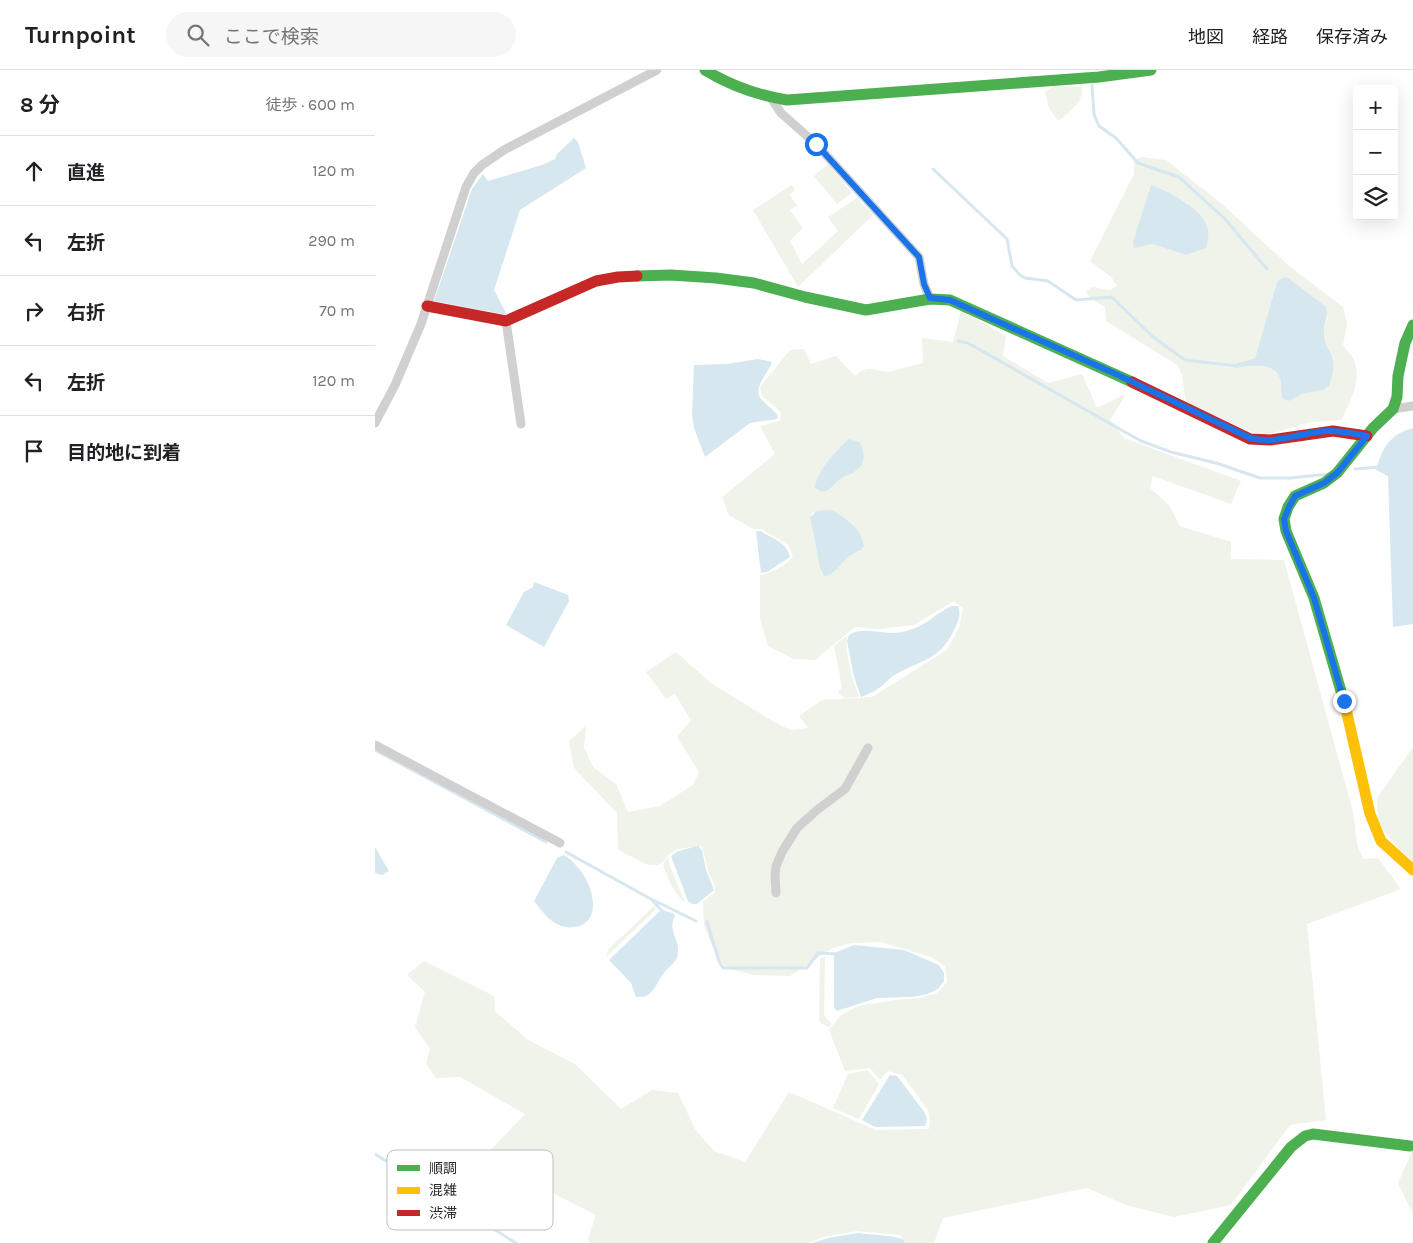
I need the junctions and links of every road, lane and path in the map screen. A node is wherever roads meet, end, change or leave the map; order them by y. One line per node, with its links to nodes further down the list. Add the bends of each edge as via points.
1 (657, 70): 6 (street, via 505,150 474,173 461,200)
2 (705, 70): 4 (street, via 740,89)
3 (1151, 70): 4 (street, via 1099,77 811,99)
4 (771, 98): 5 (street, via 781,113 816,144 919,257)
5 (930, 298): 7 (street, via 866,310 754,283 671,276 618,277 596,281); 13 (street, via 950,300 1259,441 1327,431)
6 (427, 306): 7 (street); 11 (street, via 399,376)
7 (506, 321): 12 (street)
8 (1413, 326): 10 (street, via 1405,343)
9 (1413, 406): 10 (street)
10 (1393, 409): 13 (street)
11 (375, 423)
12 (521, 424)
13 (1367, 436): 17 (street, via 1337,473 1324,483 1295,496 1284,519 1314,598 1344,701 1370,814 1381,841)
14 (375, 745): 16 (street)
15 (868, 748): 18 (street, via 845,789 797,828 776,866)
16 (559, 843)
17 (1413, 870)
18 (776, 894)
19 (1412, 1141): 20 (street, via 1305,1136 1291,1147)
20 (1213, 1243)

